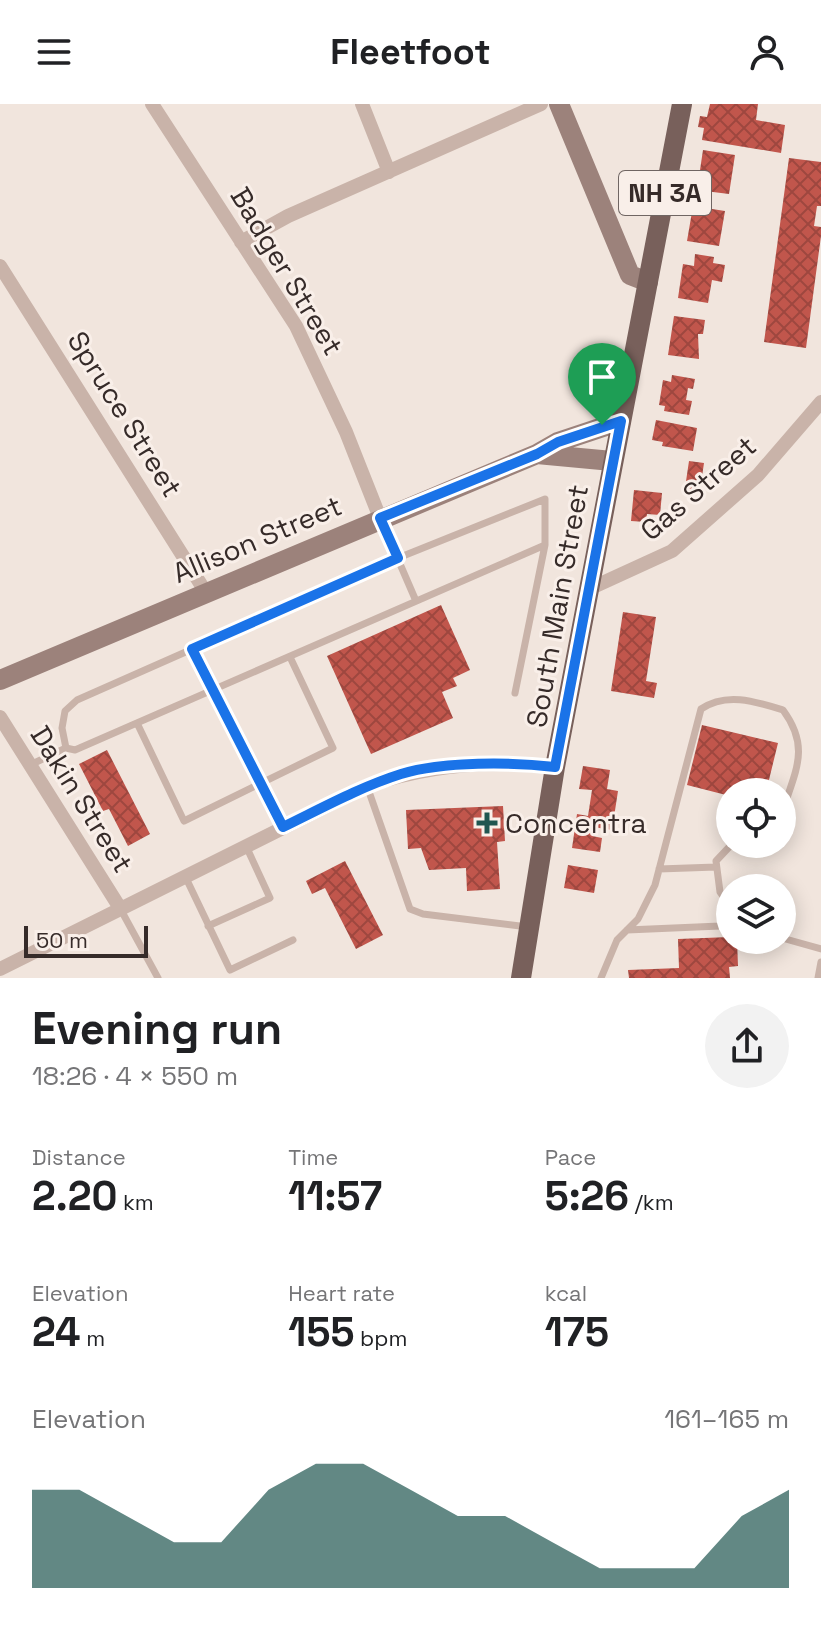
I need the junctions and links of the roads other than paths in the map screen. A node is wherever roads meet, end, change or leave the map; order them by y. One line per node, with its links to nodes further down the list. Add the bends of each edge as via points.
1 (152, 104): 7 (street, Badger Street)
2 (362, 104): 6 (street)
3 (541, 104): 6 (street)
4 (559, 104): 9 (street, via 630,275)
5 (682, 104): 9 (main road, South Main Street / NH 3A)
6 (389, 172): 7 (street)
7 (241, 242): 14 (street, Badger Street, via 296,326)
8 (0, 266): 18 (street, Spruce Street)
9 (648, 282): 11 (main road, South Main Street / NH 3A)
10 (821, 402): 17 (street, Gas Street, via 758,475 672,551)
11 (621, 421): 12 (street, Allison Street); 13 (main road, South Main Street / NH 3A)
12 (537, 454): 13 (street, Allison Street); 14 (street, Allison Street)
13 (612, 461): 17 (main road, South Main Street / NH 3A)
14 (380, 518): 16 (lane); 18 (street, Allison Street)
15 (545, 545): 16 (lane, via 545,499); 19 (lane); 24 (lane)
16 (398, 558): 19 (lane); 20 (lane)
17 (589, 589): 29 (main road, South Main Street / NH 3A)
18 (205, 591): 22 (street, Allison Street)
19 (416, 601): 21 (lane)
20 (192, 649): 23 (lane); 27 (lane, via 77,700 65,711)
21 (290, 657): 23 (lane); 31 (lane, via 333,748)
22 (0, 680)
23 (214, 690): 26 (lane); 31 (lane)
24 (515, 693)
25 (0, 717): 28 (street, Dakin Street)
26 (137, 723): 27 (lane, via 75,750); 31 (lane, via 184,821)
27 (66, 748): 28 (lane)
28 (30, 765): 40 (street, Dakin Street)
29 (555, 767): 32 (street, via 439,768); 43 (main road, South Main Street / NH 3A)
30 (793, 778): 37 (lane, via 801,751 795,726 783,710 731,698 701,709)
31 (260, 783): 33 (lane)
32 (367, 786): 33 (street); 43 (lane, via 410,909)
33 (283, 827): 34 (street)
34 (246, 846): 39 (street); 41 (lane, via 270,898)
35 (719, 858): 36 (lane)
36 (716, 867): 37 (lane); 38 (lane)
37 (659, 869): 44 (lane, via 638,919)
38 (717, 874)
39 (185, 876): 40 (street); 41 (lane)
40 (120, 908): 49 (street); 50 (lane)
41 (208, 926): 45 (lane, via 230,970)
42 (716, 926): 44 (lane)
43 (529, 927): 51 (main road, South Main Street / NH 3A)
44 (627, 930): 52 (lane, via 617,940)
45 (293, 940)
46 (796, 942): 47 (lane)
47 (821, 949)
48 (821, 962): 53 (lane)
49 (0, 969)
50 (158, 978)
51 (521, 978)
52 (601, 978)
53 (818, 978)

